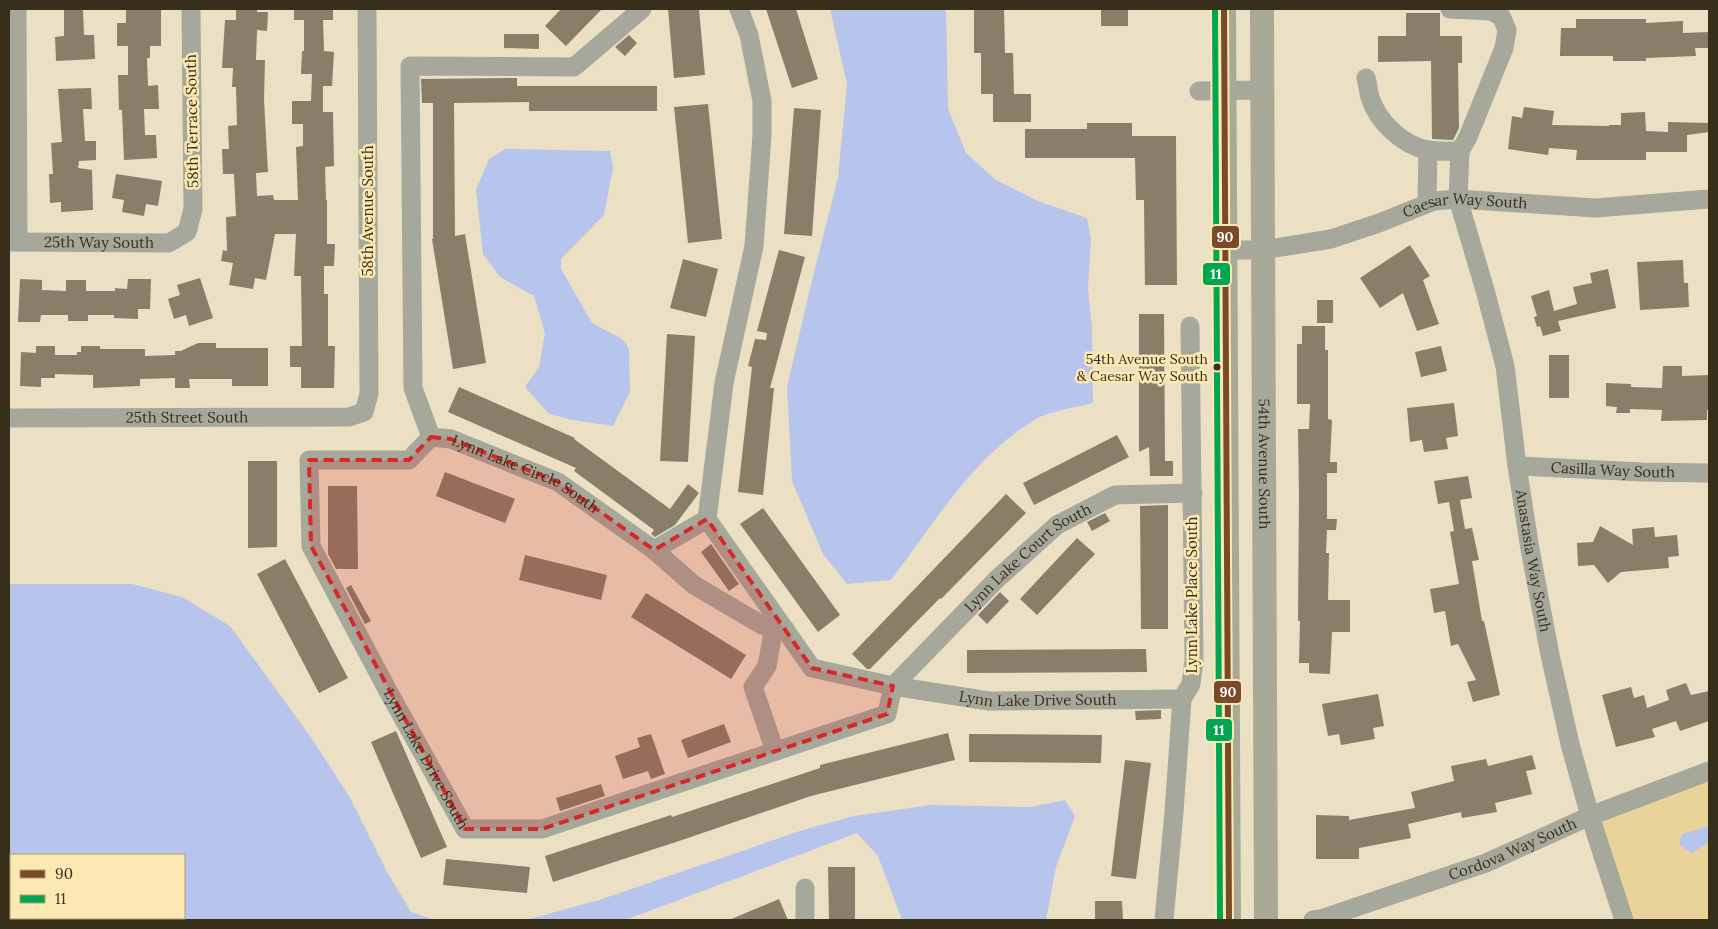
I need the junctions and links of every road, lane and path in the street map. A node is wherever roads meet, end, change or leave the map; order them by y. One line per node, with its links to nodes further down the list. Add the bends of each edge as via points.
1 (17, 9): 19 (street)
2 (191, 9): 18 (street, 58th Terrace South, via 193,208)
3 (367, 9): 23 (street, 58th Avenue South, via 369,394)
4 (642, 9): 25 (street, Lynn Lake Circle South, via 574,67 410,66 413,388)
5 (739, 9): 29 (street, via 749,35 762,101 762,135 754,246 724,383)
6 (1224, 9): 12 (main road)
7 (1262, 9): 10 (main road, 54th Avenue South)
8 (1450, 9): 14 (street, via 1491,11 1501,16 1507,30 1504,48)
9 (1366, 78): 13 (street, via 1370,98 1392,131)
10 (1262, 90): 12 (street); 21 (main road, 54th Avenue South)
11 (1199, 91): 12 (street)
12 (1226, 91): 20 (main road)
13 (1428, 150): 14 (street); 17 (street)
14 (1460, 151): 15 (street, Anastasia Way South)
15 (1458, 199): 16 (street, Caesar Way South, via 1595,208); 17 (street, Caesar Way South, via 1434,200); 26 (street, Anastasia Way South, via 1505,366)
16 (1709, 199)
17 (1427, 204): 21 (street, Caesar Way South, via 1332,239)
18 (188, 232): 19 (street, 25th Way South, via 169,243)
19 (13, 242)
20 (1226, 250): 21 (street, Caesar Way South); 40 (main road)
21 (1263, 250): 41 (main road, 54th Avenue South)
22 (1190, 326): 28 (street, Lynn Lake Place South)
23 (364, 412): 24 (street, 25th Street South, via 349,417)
24 (9, 418)
25 (431, 437): 30 (street, Lynn Lake Circle South, via 451,439 558,482); 34 (street, Lynn Lake Drive South, via 409,460 310,460 311,546 465,829 542,829)
26 (1517, 466): 27 (street, Casilla Way South); 36 (street, Anastasia Way South, via 1550,655)
27 (1709, 473)
28 (1193, 493): 32 (street, Lynn Lake Court South, via 1115,495 1057,525 997,579); 33 (street, Lynn Lake Place South, via 1194,661 1191,684)
29 (707, 519): 30 (street); 31 (street, Lynn Lake Drive South)
30 (654, 550): 31 (street, Lynn Lake Circle South, via 694,585 762,625)
31 (779, 628): 32 (street, Lynn Lake Drive South, via 812,668); 34 (street, via 767,666 753,687)
32 (893, 686): 33 (street, Lynn Lake Drive South, via 989,701); 34 (street, Lynn Lake Drive South, via 887,714)
33 (1182, 700): 39 (street, Lynn Lake Place South)
34 (775, 751)
35 (1709, 771): 36 (street, Cordova Way South)
36 (1590, 816): 42 (street, Cordova Way South, via 1486,864); 43 (street, Anastasia Way South)
37 (804, 888): 38 (street)
38 (805, 920)
39 (1164, 920)
40 (1229, 920)
41 (1266, 920)
42 (1313, 920)
43 (1624, 920)

